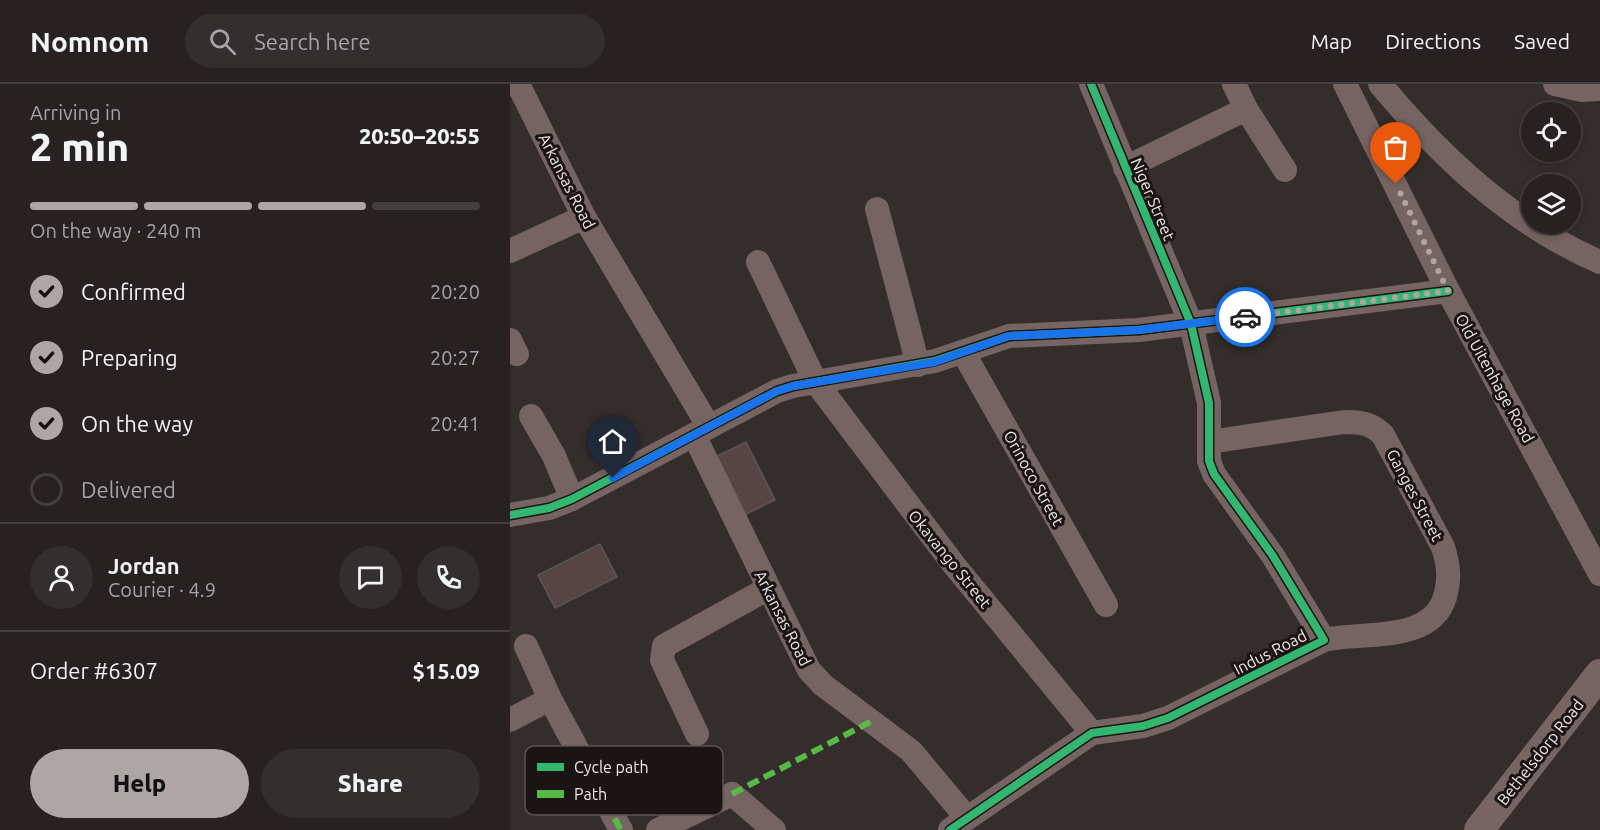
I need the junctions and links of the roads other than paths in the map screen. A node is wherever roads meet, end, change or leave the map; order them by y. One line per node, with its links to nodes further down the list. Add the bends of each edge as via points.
1 (1091, 84): 9 (street, Niger Street)
2 (1234, 84): 8 (street)
3 (1345, 84): 16 (street, Old Uitenhage Road)
4 (1380, 84): 15 (street, via 1464,173 1502,205 1534,228)
5 (1555, 84): 7 (street)
6 (517, 86): 12 (street, Arkansas Road)
7 (1600, 89)
8 (1246, 109): 9 (street); 10 (street)
9 (1125, 168): 17 (street, Niger Street)
10 (1285, 170)
11 (876, 209): 19 (street)
12 (584, 217): 13 (street); 22 (street, Arkansas Road)
13 (510, 251)
14 (758, 262): 20 (street, Okavango Street)
15 (1600, 262)
16 (1448, 291): 17 (street); 26 (street, Old Uitenhage Road)
17 (1191, 324): 18 (street, via 1009,336); 23 (street, Indus Road, via 1209,403)
18 (963, 352): 19 (street); 28 (street, Orinoco Street)
19 (918, 365): 20 (street)
20 (815, 381): 22 (street, via 777,391); 34 (street, Okavango Street, via 947,557)
21 (531, 416): 24 (street)
22 (702, 431): 24 (street); 27 (street, Arkansas Road)
23 (1209, 442): 29 (street, Indus Road, via 1214,474 1273,556); 29 (street, Ganges Street, via 1344,422 1374,426 1383,435 1443,547 1449,584 1443,605 1419,627)
24 (573, 499): 25 (street)
25 (510, 515)
26 (1600, 574)
27 (767, 589): 35 (street, via 661,650 662,660); 40 (street, Arkansas Road, via 809,670 911,751)
28 (1106, 605)
29 (1324, 640): 34 (street, Indus Road, via 1168,718 1143,726)
30 (526, 646): 32 (street)
31 (1600, 674): 44 (main road, Bethelsdorp Road)
32 (550, 699): 33 (street); 36 (street)
33 (510, 720)
34 (1092, 733): 40 (street, Indus Road)
35 (697, 734)
36 (575, 746)
37 (723, 798): 43 (street, via 732,794)
38 (613, 815): 41 (street)
39 (689, 815): 42 (street)
40 (958, 824)
41 (621, 830)
42 (658, 830)
43 (774, 830)
44 (1479, 830)

